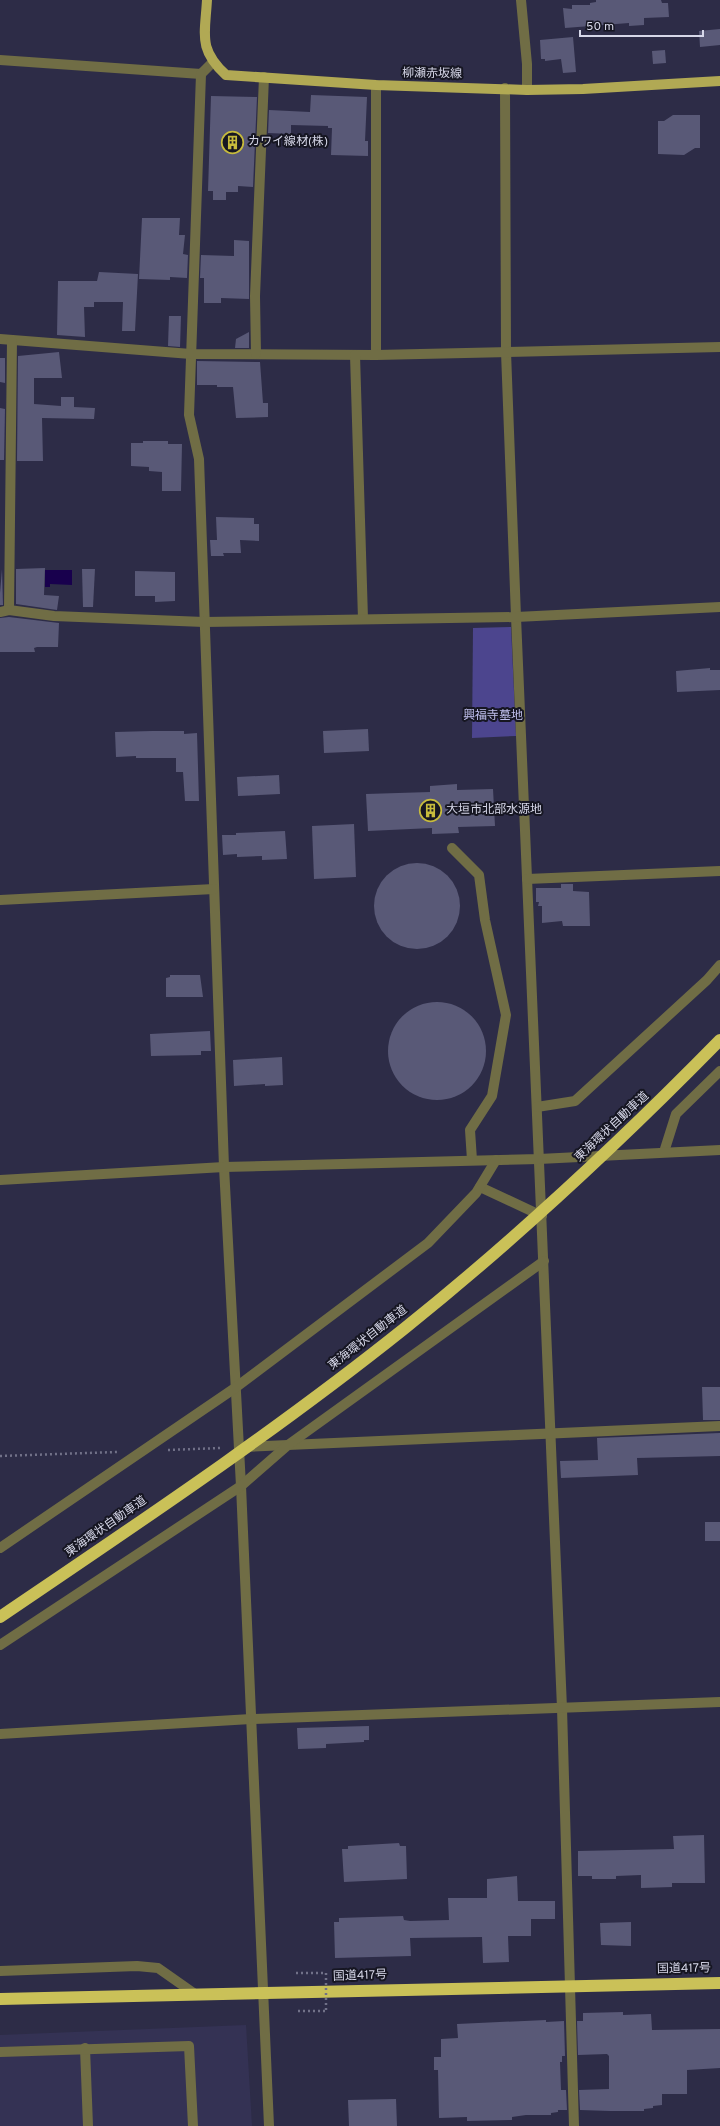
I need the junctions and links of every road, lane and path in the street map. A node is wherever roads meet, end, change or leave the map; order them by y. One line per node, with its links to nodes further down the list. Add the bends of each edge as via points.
1 (207, 0): 4 (main road, 柳瀬赤坂線, via 205,35 207,53)
2 (522, 0): 10 (street)
3 (0, 60): 5 (street)
4 (213, 62): 5 (street); 6 (main road, 柳瀬赤坂線, via 226,75)
5 (201, 74): 15 (street)
6 (264, 77): 8 (main road, 柳瀬赤坂線); 16 (street, via 255,296)
7 (720, 81): 10 (main road, 柳瀬赤坂線)
8 (376, 85): 9 (main road, 柳瀬赤坂線); 18 (street)
9 (506, 88): 10 (main road, 柳瀬赤坂線); 14 (street)
10 (527, 90)
11 (0, 339): 12 (street)
12 (12, 340): 15 (street); 20 (street)
13 (720, 347): 14 (street)
14 (506, 352): 18 (street); 21 (street)
15 (191, 354): 16 (street); 23 (street, via 189,415 200,459)
16 (256, 354): 17 (street)
17 (355, 355): 18 (street); 22 (street)
18 (376, 355)
19 (720, 608): 21 (street)
20 (5, 611): 23 (street, via 54,616)
21 (516, 617): 22 (street); 26 (street)
22 (363, 619): 23 (street)
23 (204, 622): 27 (street)
24 (452, 848): 36 (street, via 479,875 485,920 506,1015 492,1096 470,1130)
25 (720, 871): 26 (street)
26 (527, 879): 32 (street)
27 (214, 889): 28 (street); 38 (street)
28 (0, 900)
29 (720, 965): 32 (street, via 707,980 575,1101)
30 (720, 1040): 50 (highway, 東海環状自動車道, bridge, via 652,1110 529,1224 404,1328 264,1434)
31 (720, 1071): 34 (street, via 676,1114)
32 (537, 1107): 35 (street)
33 (720, 1150): 34 (street)
34 (664, 1152): 35 (street)
35 (539, 1159): 37 (street); 41 (street)
36 (472, 1160): 37 (street); 38 (street)
37 (496, 1160): 40 (street)
38 (224, 1167): 39 (street); 43 (street)
39 (0, 1180)
40 (480, 1187): 41 (street); 43 (street, via 428,1243)
41 (542, 1216): 42 (street)
42 (544, 1261): 45 (street); 46 (street)
43 (235, 1388): 47 (street); 49 (street)
44 (720, 1426): 45 (street)
45 (551, 1432): 46 (street); 53 (street)
46 (288, 1445): 47 (street); 48 (street)
47 (238, 1447): 48 (street)
48 (240, 1486): 51 (street); 54 (street)
49 (0, 1548)
50 (0, 1617)
51 (0, 1645)
52 (720, 1702): 53 (street)
53 (562, 1708): 54 (street); 59 (street)
54 (252, 1719): 55 (street); 60 (street)
55 (0, 1734)
56 (0, 1971): 61 (street, via 137,1966 158,1968)
57 (296, 1973): 63 (path, bridge, via 326,1973 326,2011)
58 (720, 1982): 59 (highway, 国道417号)
59 (570, 1985): 60 (highway, 国道417号); 69 (street)
60 (263, 1993): 61 (highway, 国道417号); 68 (street)
61 (196, 1994): 62 (highway, 国道417号)
62 (0, 1999)
63 (298, 2011)
64 (85, 2048): 65 (street); 66 (street); 67 (street, via 189,2046)
65 (0, 2052)
66 (88, 2126)
67 (193, 2126)
68 (269, 2126)
69 (574, 2126)

